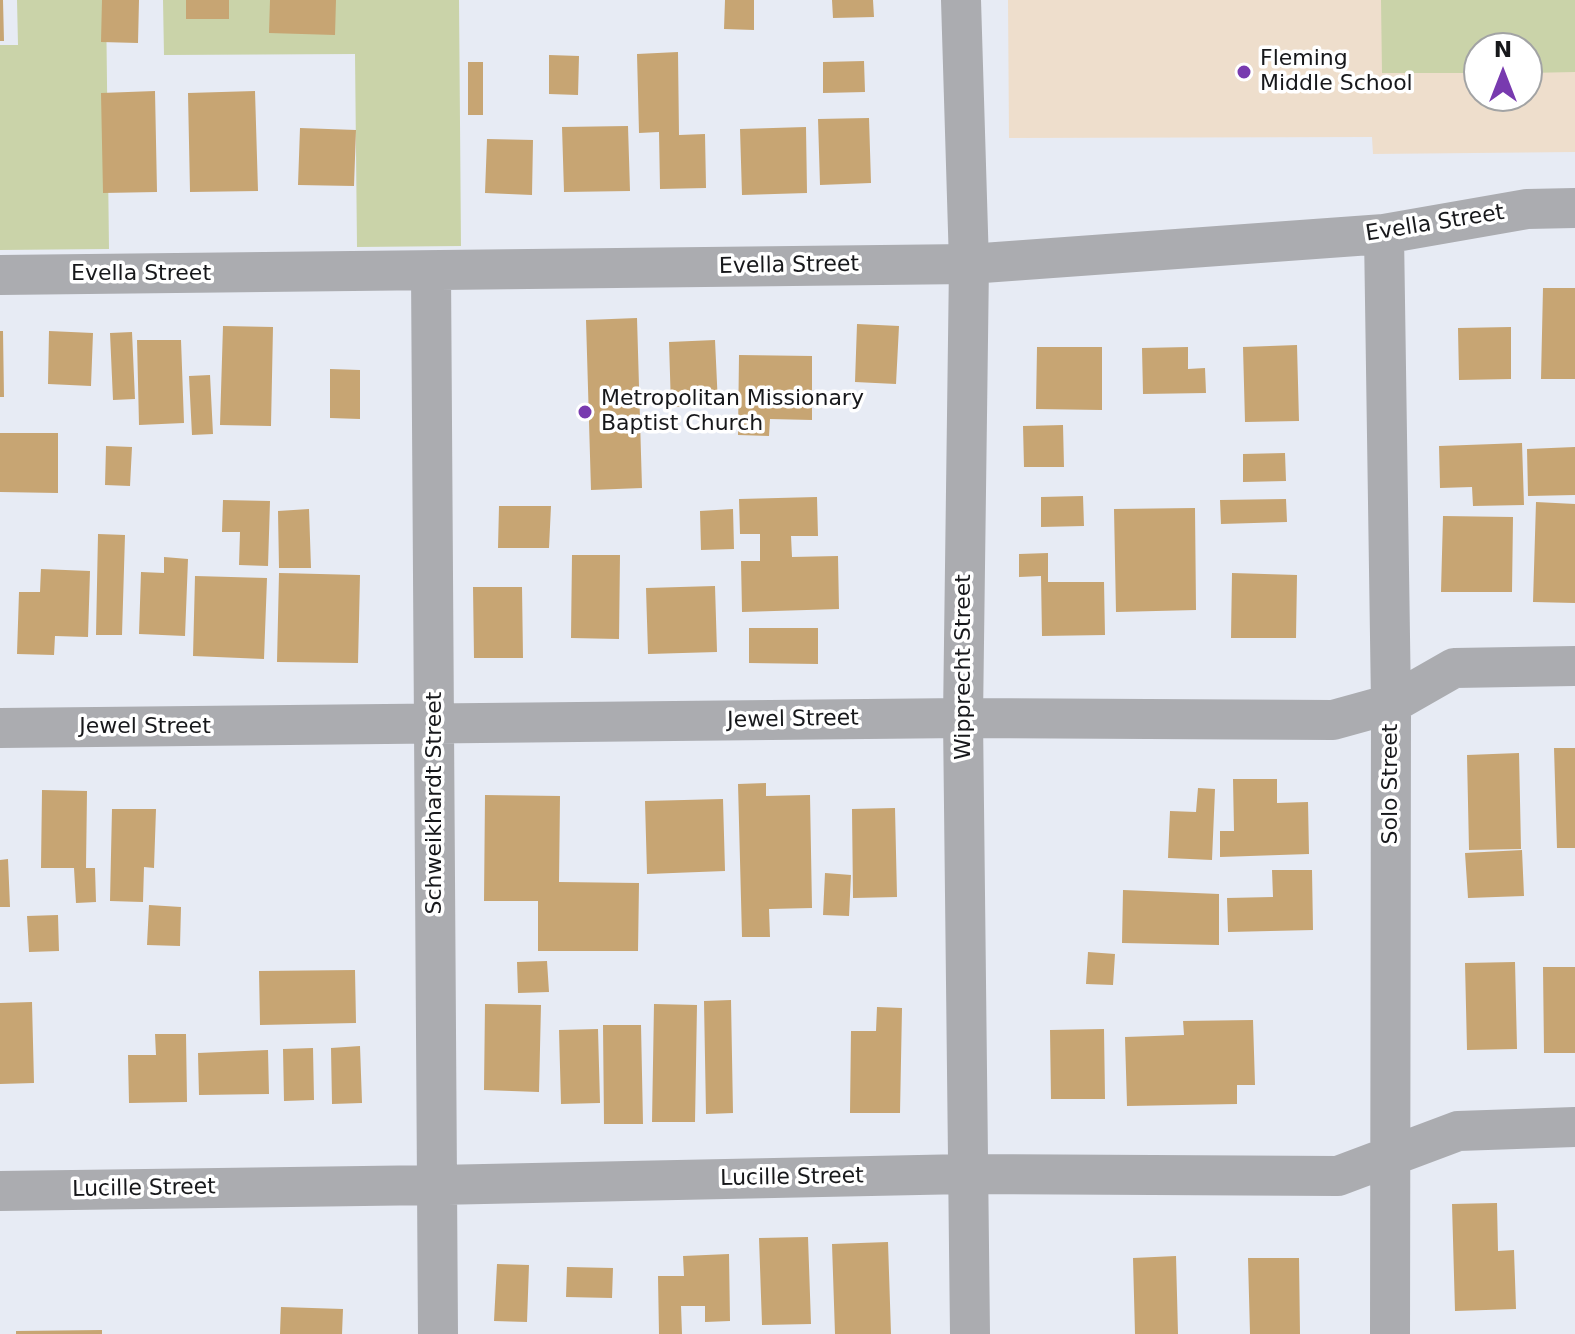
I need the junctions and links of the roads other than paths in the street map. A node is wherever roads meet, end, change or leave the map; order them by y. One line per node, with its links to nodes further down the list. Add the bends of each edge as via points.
1 (961, 0): 4 (street, Wipprecht Street)
2 (1575, 208): 3 (street, Evella Street, via 1527,209)
3 (1384, 234): 4 (street, Evella Street); 8 (street, Solo Street)
4 (969, 264): 5 (street, Evella Street); 9 (street, Wipprecht Street)
5 (431, 271): 6 (street, Evella Street); 10 (street, Schweikhardt Street)
6 (0, 275)
7 (1575, 666): 8 (street, Jewel Street, via 1454,668)
8 (1391, 704): 9 (street, Jewel Street, via 1333,720); 13 (street, Solo Street)
9 (963, 718): 10 (street, Jewel Street); 14 (street, Wipprecht Street)
10 (434, 725): 11 (street, Jewel Street); 15 (street, Schweikhardt Street)
11 (0, 728)
12 (1575, 1127): 13 (street, Lucille Street, via 1458,1131)
13 (1390, 1155): 14 (street, Lucille Street, via 1338,1176); 19 (street, Solo Street)
14 (967, 1174): 15 (street, Lucille Street); 18 (street, Wipprecht Street)
15 (436, 1185): 16 (street, Lucille Street); 17 (street, Schweikhardt Street)
16 (0, 1191)
17 (438, 1334)
18 (970, 1334)
19 (1390, 1334)

